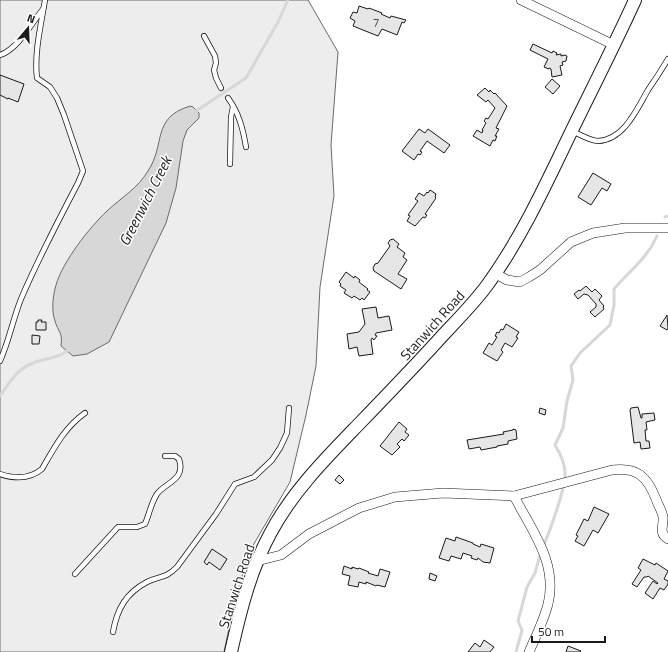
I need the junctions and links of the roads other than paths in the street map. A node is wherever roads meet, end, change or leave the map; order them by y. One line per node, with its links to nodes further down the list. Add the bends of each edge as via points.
1 (45, 0): 4 (lane)
2 (521, 0): 6 (street)
3 (635, 0): 6 (street, Stanwich Road)
4 (44, 8): 7 (lane, via 15,46); 17 (lane, via 36,59 37,78 50,88 57,98 83,171 23,294)
5 (204, 36): 9 (lane, via 215,56 214,70)
6 (614, 45): 12 (street, Stanwich Road)
7 (0, 55)
8 (668, 59): 12 (lane, via 632,117 614,136 596,141)
9 (221, 88)
10 (228, 98): 11 (lane)
11 (234, 107): 13 (lane); 14 (lane, via 231,118)
12 (572, 130): 16 (street, Stanwich Road)
13 (246, 147)
14 (230, 164)
15 (668, 228): 16 (street, via 625,228 593,233 571,242 540,270 520,282 507,280)
16 (496, 274): 25 (street, Stanwich Road, via 417,364 311,475 274,527)
17 (0, 361)
18 (289, 408): 27 (lane, via 287,433 272,460 254,477 235,484 172,573 147,582 123,602 115,619)
19 (85, 413): 21 (lane, via 71,424 37,473 22,477)
20 (166, 456): 26 (lane, via 175,456 179,459 180,468 174,480 157,495 145,524 118,527)
21 (0, 474)
22 (514, 496): 23 (street, via 622,469 637,472 642,476); 25 (street, via 443,492 395,497 359,508 310,534 281,555); 29 (street, via 538,539 550,569 548,605)
23 (665, 519): 24 (street, via 661,529 664,537)
24 (668, 539)
25 (257, 561): 28 (street, Stanwich Road)
26 (75, 574)
27 (113, 632)
28 (231, 652)
29 (529, 652)

